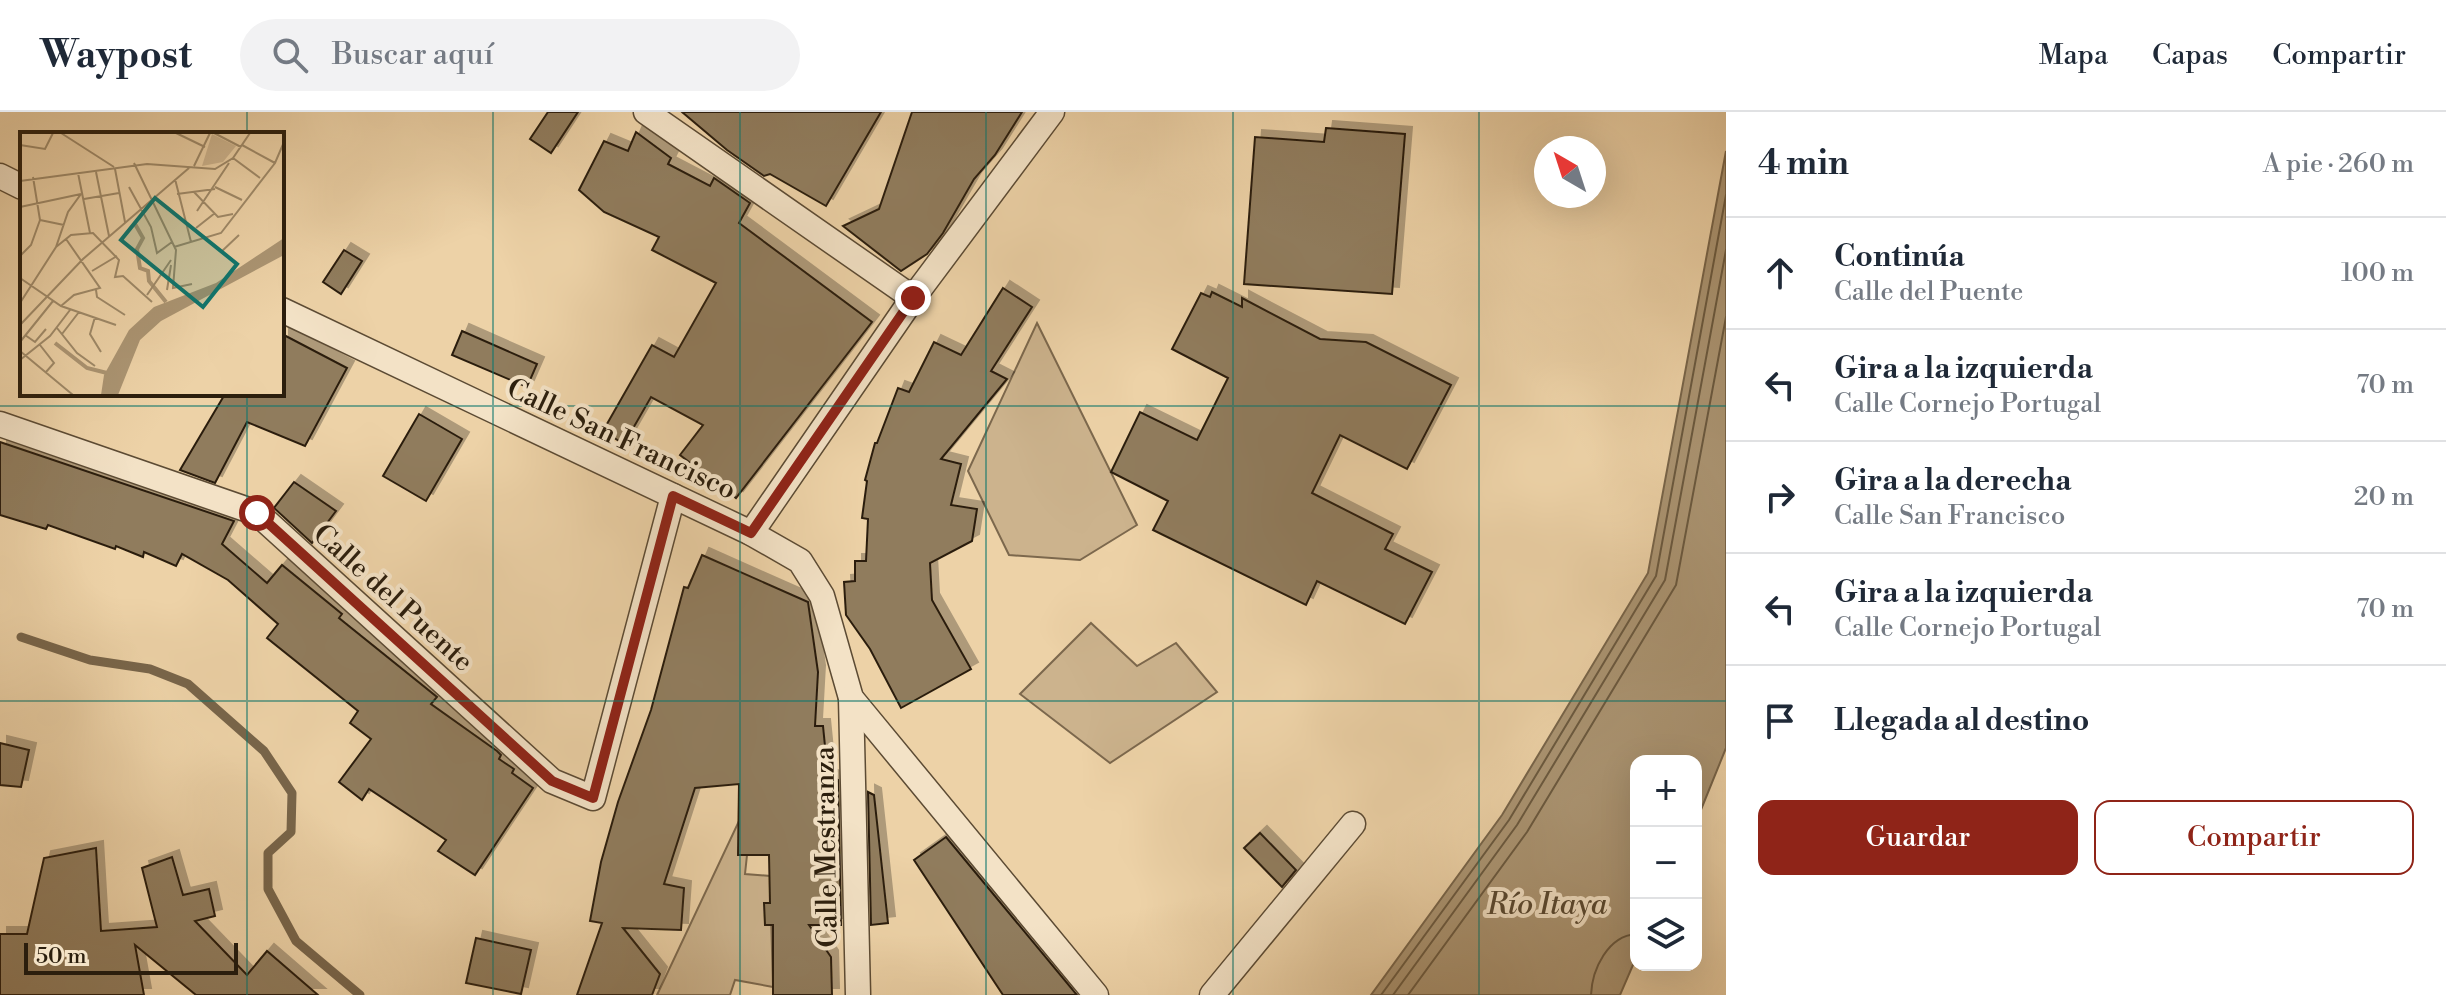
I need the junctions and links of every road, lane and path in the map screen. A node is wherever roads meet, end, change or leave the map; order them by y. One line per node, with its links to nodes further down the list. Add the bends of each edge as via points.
1 (646, 112): 5 (street)
2 (1052, 112): 5 (street)
3 (0, 176): 4 (street)
4 (20, 186)
5 (913, 298): 9 (street)
6 (284, 311): 8 (street, Calle San Francisco)
7 (0, 424): 8 (street, Calle del Puente, via 257,513 552,781 593,798)
8 (673, 496): 9 (street, Calle San Francisco)
9 (751, 533): 10 (street, Calle San Francisco, via 800,561 822,596)
10 (851, 698): 12 (street, Calle Mestranza); 13 (street, Calle San Francisco)
11 (1353, 824): 14 (street)
12 (858, 995)
13 (1096, 995)
14 (1212, 995)

